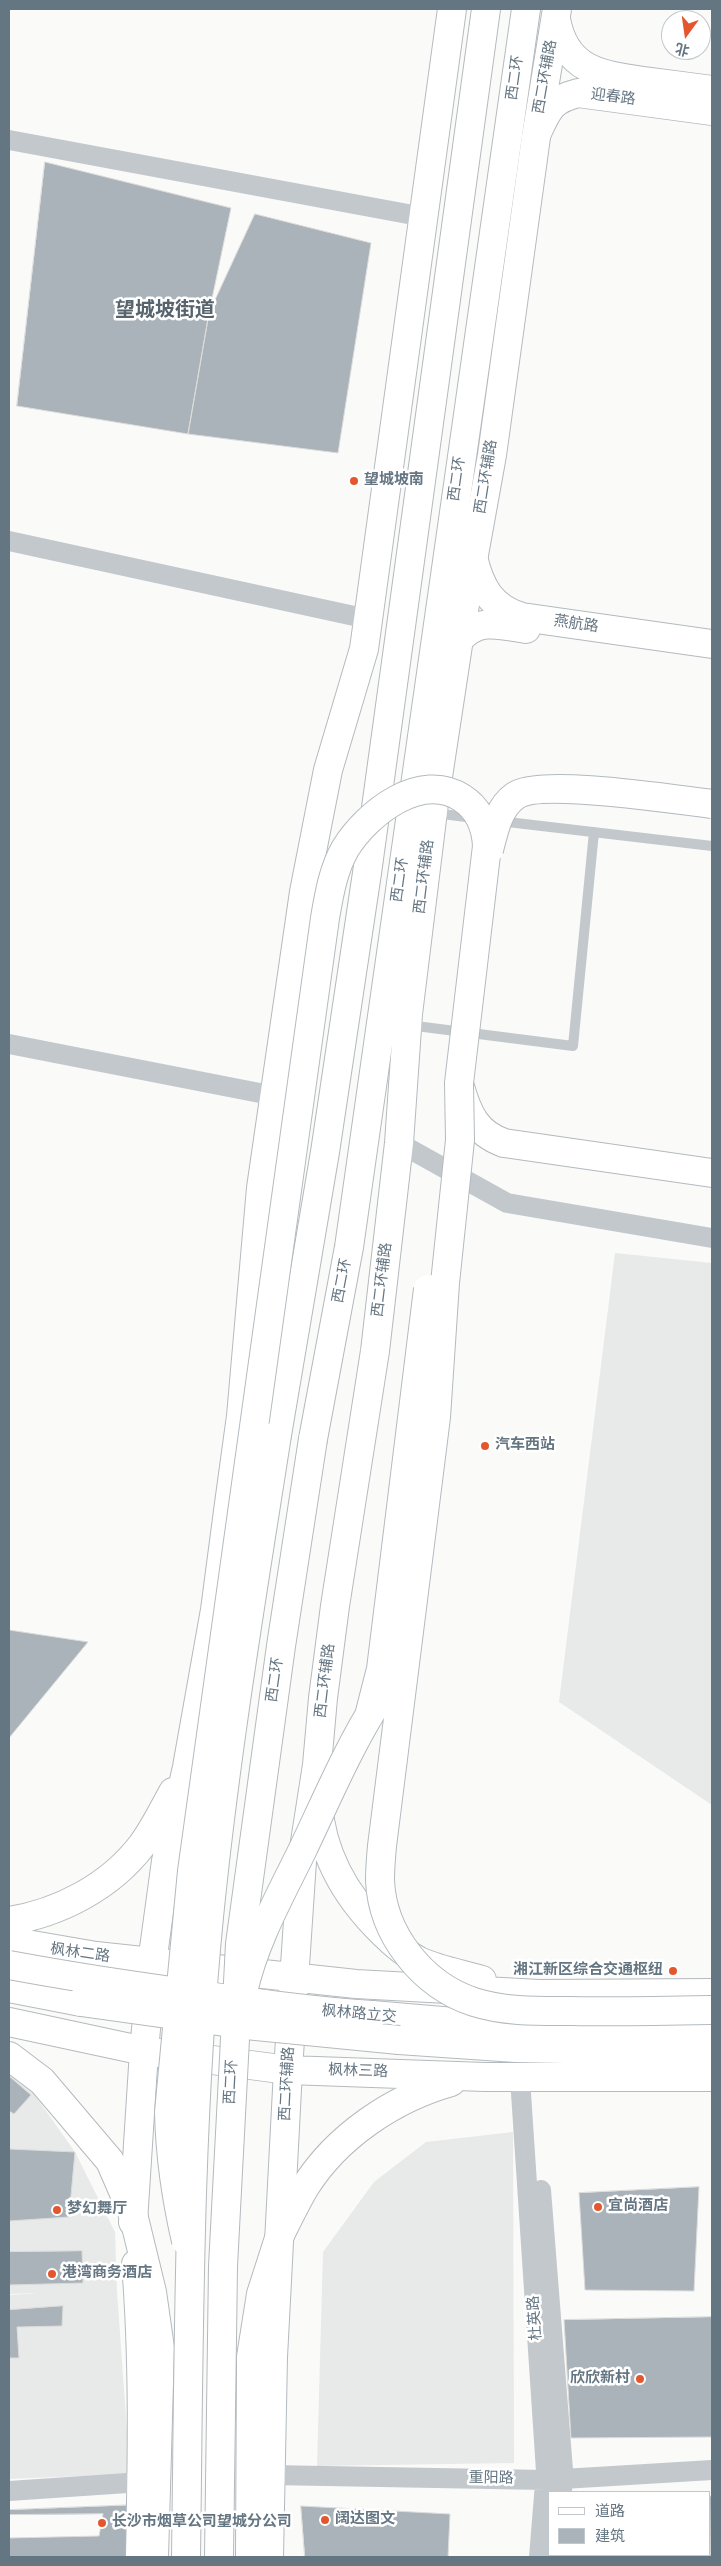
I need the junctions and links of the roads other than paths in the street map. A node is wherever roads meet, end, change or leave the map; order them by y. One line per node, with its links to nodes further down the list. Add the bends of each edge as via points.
1 (452, 9): 9 (main road)
2 (486, 9): 53 (main road, bridge, via 365,882 231,1737 209,1918 201,2018)
3 (526, 9): 42 (main road, 西二环, bridge, via 349,1247 313,1439 253,1844 240,1944)
4 (557, 14): 5 (main road, 迎春路, via 559,34 565,47 576,60 593,71); 7 (main road, 西二环辅路)
5 (712, 90)
6 (712, 111): 7 (main road, 迎春路, via 578,93 562,97 552,104)
7 (536, 137): 11 (main road, 西二环辅路, via 492,455)
8 (9, 140): 9 (street)
9 (424, 217): 12 (main road)
10 (9, 541): 12 (street)
11 (473, 557): 13 (main road, 西二环辅路); 14 (main road, 燕航路, via 483,589 498,607 509,613)
12 (368, 619): 24 (main road, via 364,649 328,770 313,841)
13 (459, 640): 15 (main road, 燕航路, via 474,626 494,624); 17 (main road, 西二环辅路)
14 (712, 644)
15 (712, 657)
16 (712, 804): 20 (main road, bridge, via 566,789 530,789 515,795 499,815)
17 (433, 813): 18 (lane); 21 (main road, 西二环辅路)
18 (594, 832): 19 (lane); 21 (lane, via 573,1046)
19 (712, 846)
20 (486, 864): 23 (main road, bridge); 53 (main road, bridge, via 486,833 481,818 470,803 454,792 428,788 412,792 381,810 358,833 345,848 329,893 192,1871 169,2112 175,2192)
21 (407, 1025): 25 (main road, 西二环辅路)
22 (9, 1044): 24 (street)
23 (459, 1083): 26 (main road, via 472,1120 490,1138 504,1143); 28 (main road, bridge, via 460,1140 445,1283 436,1417); 29 (main road, bridge, via 445,1150 381,1668)
24 (275, 1096): 31 (main road, via 258,1217 234,1473 215,1610)
25 (399, 1143): 27 (street, via 507,1203); 30 (main road, 西二环辅路, via 375,1351 326,1679)
26 (712, 1173)
27 (712, 1238)
28 (407, 1652): 29 (main road, bridge); 40 (main road, bridge, via 380,1881 391,1928 414,1962 424,1973 453,1992 473,2002 501,2008 620,2012)
29 (369, 1716): 42 (main road, bridge, via 267,1920 245,1982)
30 (317, 1765): 36 (main road, 西二环辅路, via 302,1861); 39 (main road, via 319,1820 330,1858 337,1875 367,1918 395,1945 419,1961)
31 (186, 1767): 32 (main road, via 141,1846 114,1873 84,1895 50,1912); 34 (main road, via 166,1861)
32 (9, 1921)
33 (9, 1941): 34 (main road, 枫林二路)
34 (152, 1963): 36 (main road); 44 (main road)
35 (9, 1965): 43 (main road, 枫林路立交, bridge, via 313,2011 433,2022 524,2028)
36 (294, 1977): 39 (main road, via 356,1984); 47 (main road, 西二环辅路)
37 (9, 1988): 45 (main road, 枫林路立交, bridge, via 81,2002 246,2025 399,2040 516,2048)
38 (712, 1993): 39 (main road)
39 (539, 1994)
40 (712, 2010)
41 (9, 2022): 44 (main road, 枫林三路)
42 (235, 2026): 65 (main road, 西二环, bridge, via 223,2266)
43 (712, 2029)
44 (144, 2051): 47 (main road, 枫林三路); 51 (main road)
45 (712, 2052)
46 (9, 2056): 51 (main road, via 42,2081 110,2160)
47 (288, 2070): 48 (main road, 枫林三路); 52 (main road, 西二环辅路)
48 (485, 2077): 50 (main road, 枫林三路); 52 (main road, via 452,2082 404,2099 350,2136 306,2186)
49 (712, 2077): 50 (main road, 枫林三路)
50 (526, 2078): 57 (street, 杜英路)
51 (133, 2214): 58 (main road, via 142,2330); 63 (main road, via 152,2292 160,2348)
52 (280, 2235): 56 (main road, 西二环辅路); 66 (main road, via 261,2294 251,2357)
53 (190, 2259): 64 (main road, bridge)
54 (712, 2461): 57 (street, 重阳路)
55 (712, 2470): 57 (street, 重阳路)
56 (270, 2471): 57 (street, 重阳路); 67 (main road, 西二环辅路)
57 (556, 2478): 60 (street, 杜英路)
58 (142, 2482): 59 (street); 62 (main road)
59 (9, 2491)
60 (553, 2491)
61 (548, 2515): 68 (street, 杜英路)
62 (140, 2557)
63 (154, 2557)
64 (186, 2557)
65 (219, 2557)
66 (250, 2557)
67 (269, 2557)
68 (539, 2557)

